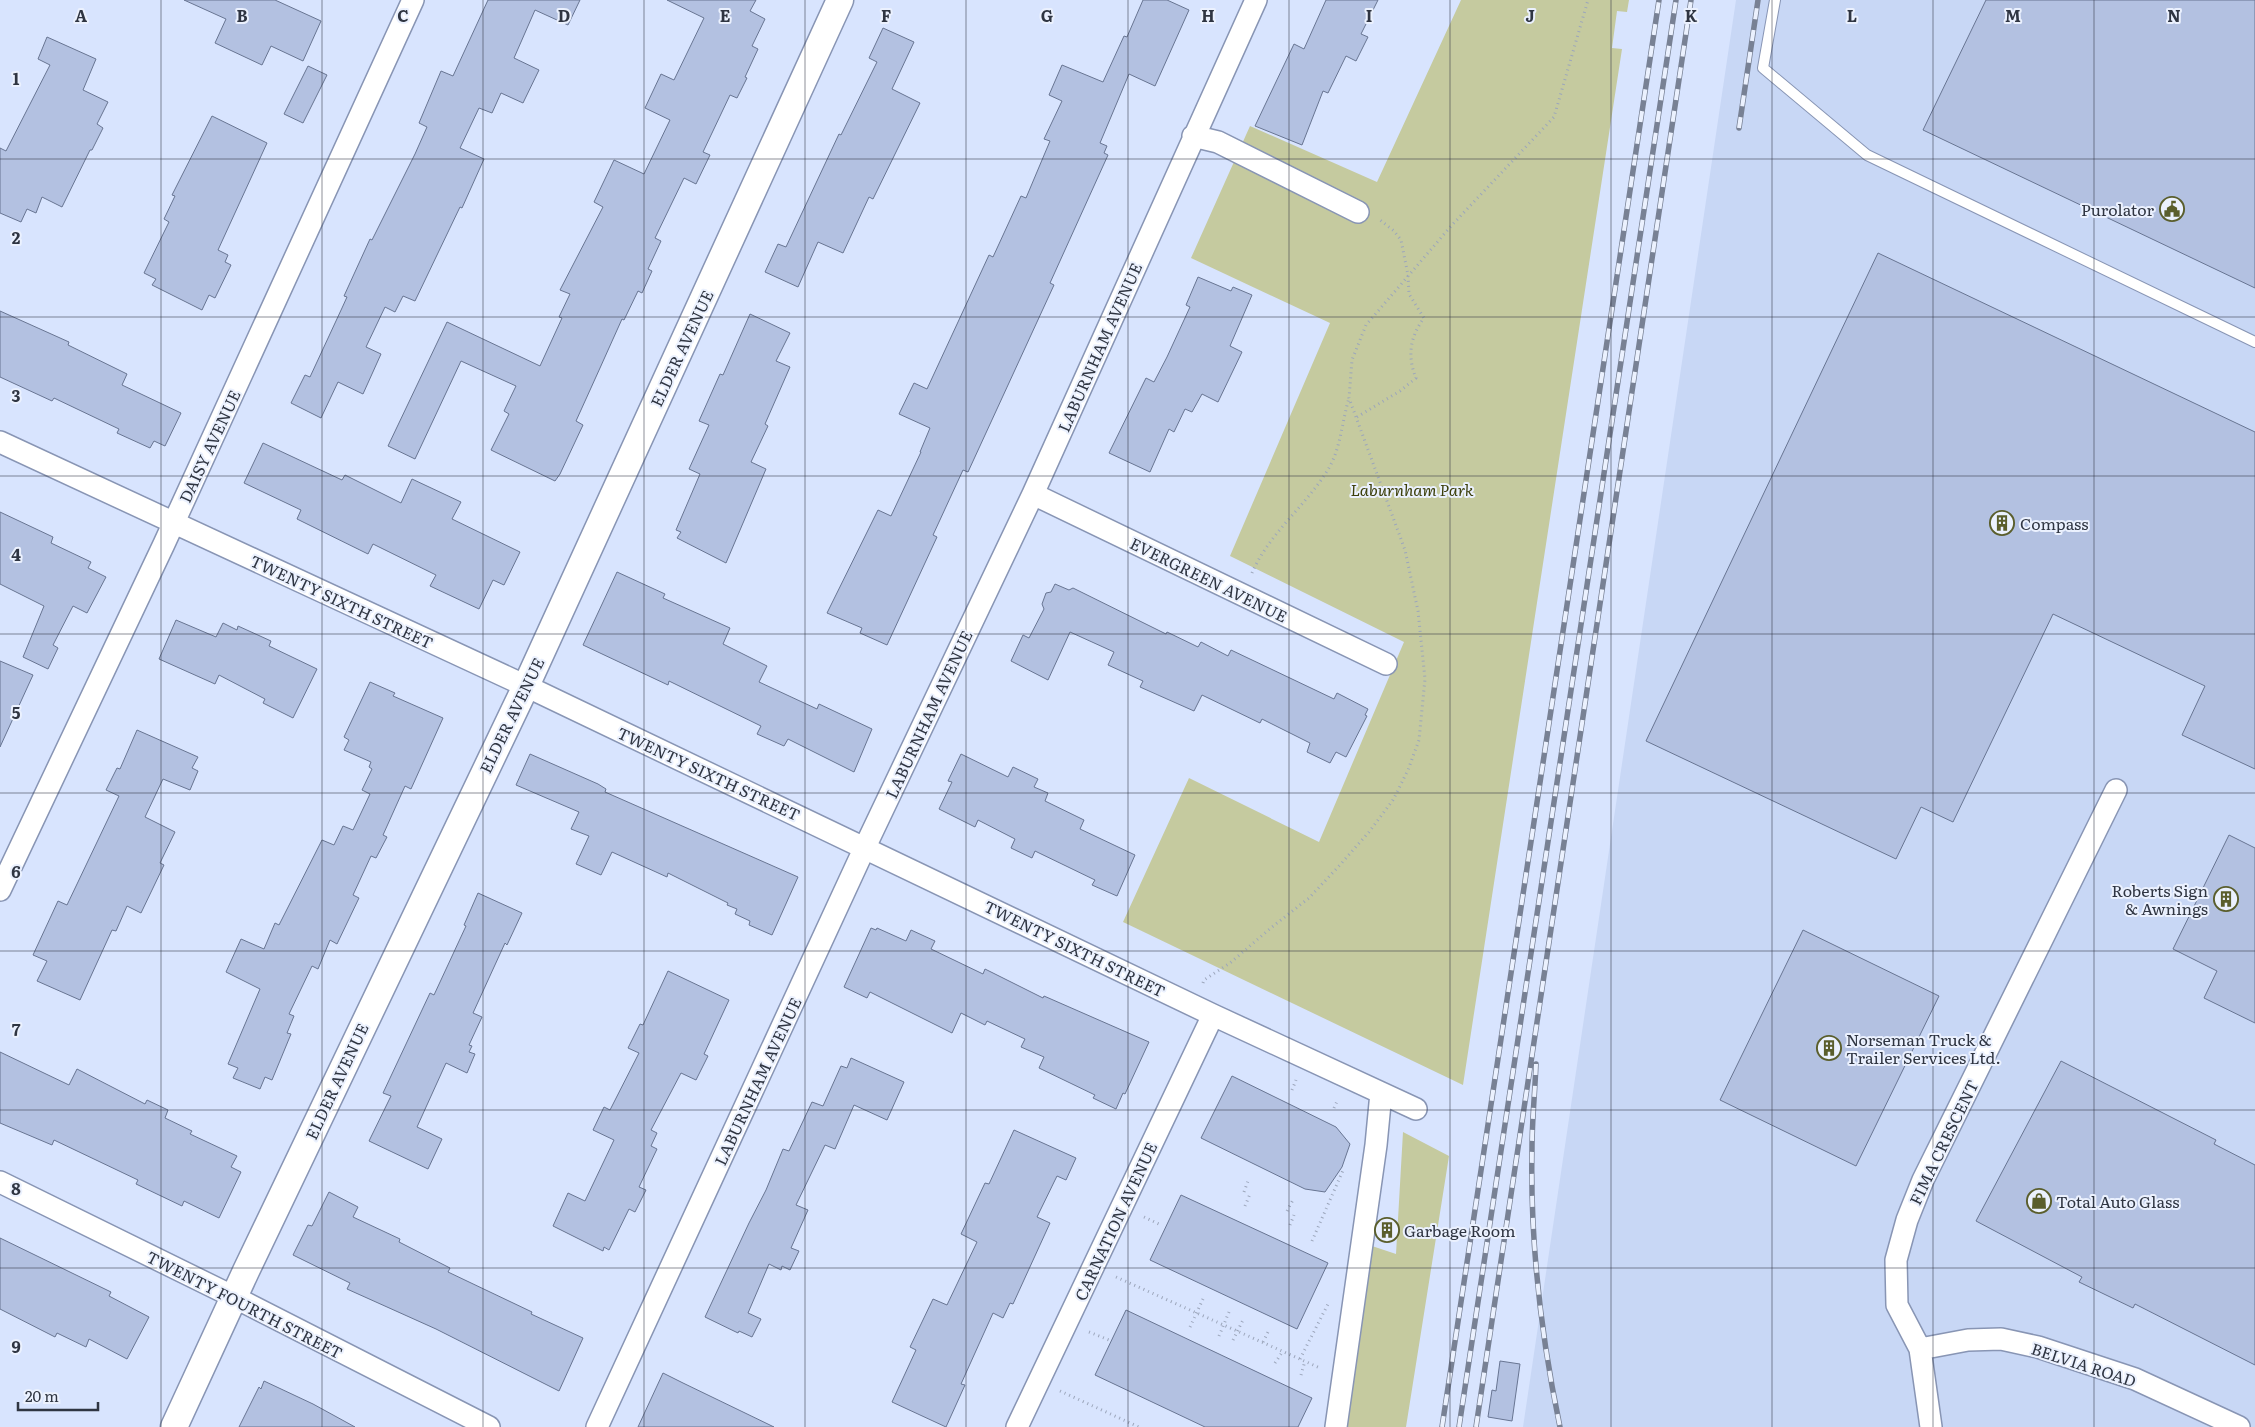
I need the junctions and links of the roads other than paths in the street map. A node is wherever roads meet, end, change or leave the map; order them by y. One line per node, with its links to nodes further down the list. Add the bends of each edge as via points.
1 (413, 0): 10 (street, DAISY AVENUE)
2 (840, 0): 12 (street, ELDER AVENUE)
3 (1256, 0): 5 (street, LABURNHAM AVENUE)
4 (1775, 0): 7 (lane, via 1763,68 1867,155)
5 (1193, 136): 6 (street, via 1218,142); 9 (street, LABURNHAM AVENUE)
6 (1358, 212)
7 (2255, 342)
8 (0, 442): 10 (street, TWENTY SIXTH STREET)
9 (1033, 494): 11 (street, EVERGREEN AVENUE); 14 (street, LABURNHAM AVENUE)
10 (174, 523): 12 (street, TWENTY SIXTH STREET); 15 (street, DAISY AVENUE)
11 (1386, 664)
12 (526, 686): 14 (street, TWENTY SIXTH STREET); 20 (street, ELDER AVENUE)
13 (2116, 790): 21 (street, FIMA CRESCENT, via 1923,1180 1907,1220 1896,1260 1896,1305)
14 (865, 847): 16 (street, TWENTY SIXTH STREET); 24 (street, LABURNHAM AVENUE)
15 (0, 890)
16 (1213, 1015): 17 (street, TWENTY SIXTH STREET); 25 (street, CARNATION AVENUE)
17 (1381, 1093): 18 (street, TWENTY SIXTH STREET); 26 (street)
18 (1416, 1109)
19 (0, 1182): 20 (street, TWENTY FOURTH STREET)
20 (234, 1297): 22 (street, ELDER AVENUE); 23 (street, TWENTY FOURTH STREET)
21 (1920, 1349): 27 (street, FIMA CRESCENT); 28 (street, BELVIA ROAD, via 1968,1340 2002,1340 2038,1347 2135,1380)
22 (174, 1427)
23 (489, 1427)
24 (597, 1427)
25 (1017, 1427)
26 (1336, 1427)
27 (1930, 1427)
28 (2239, 1427)

